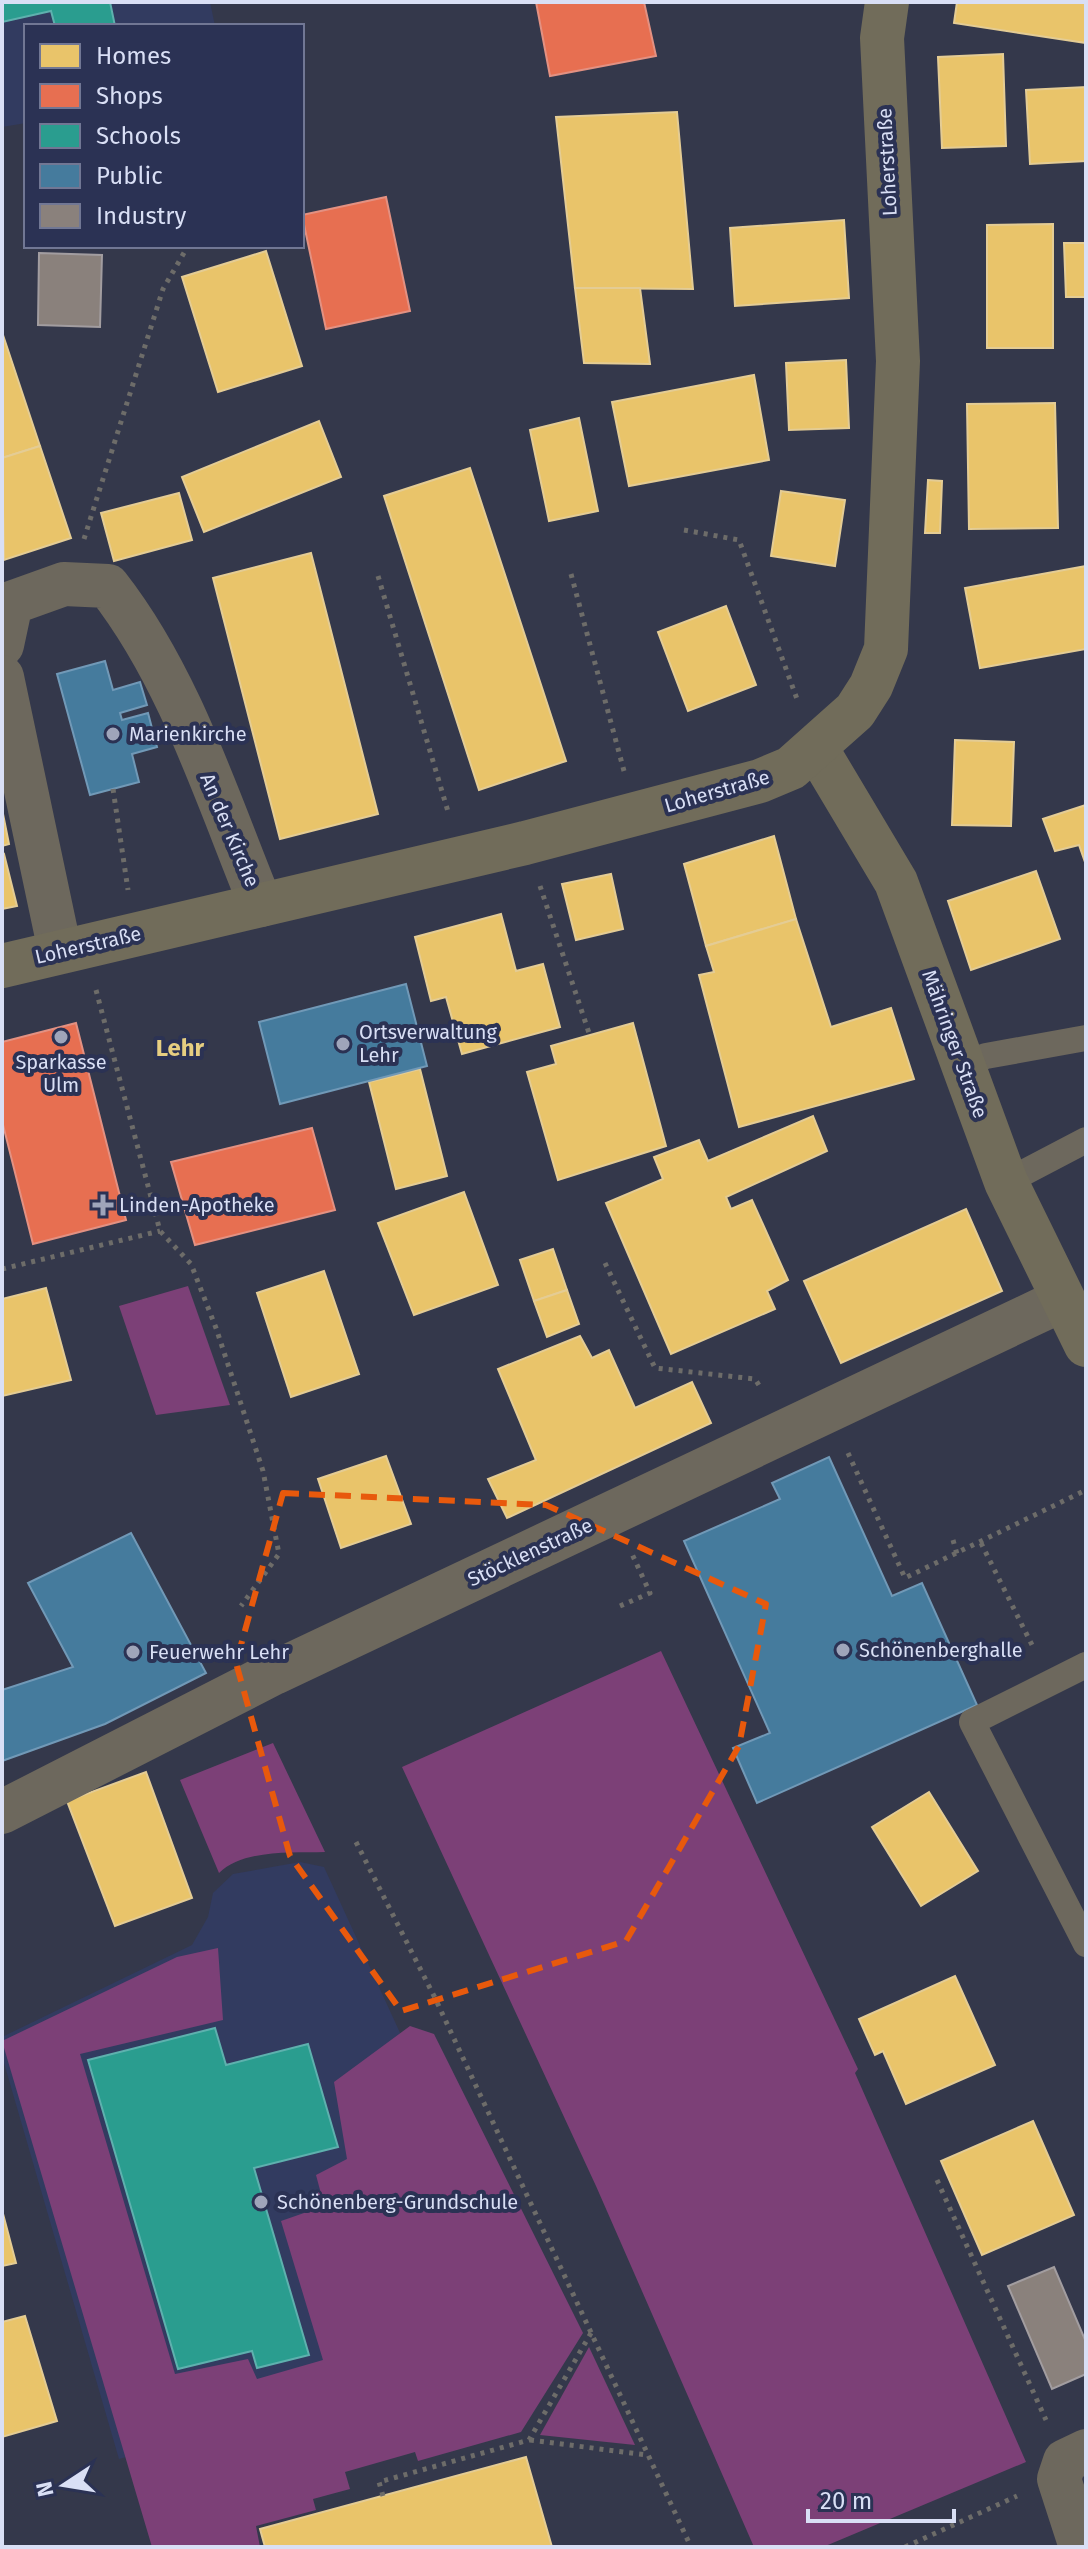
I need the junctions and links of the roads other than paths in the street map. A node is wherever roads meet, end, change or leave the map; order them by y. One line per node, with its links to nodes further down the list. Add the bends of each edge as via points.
1 (887, 2): 4 (street, Loherstraße, via 882,38 898,405 886,649 855,711)
2 (2, 645): 5 (street, An der Kirche, via 11,603 64,584 108,586 138,625 174,698)
3 (2, 677): 6 (street)
4 (816, 748): 5 (street, Loherstraße, via 791,768 760,781); 9 (street, Mähringer Straße, via 896,882)
5 (261, 905): 6 (street, Loherstraße)
6 (60, 951): 7 (street, Loherstraße)
7 (2, 966)
8 (1086, 1038): 9 (lane)
9 (961, 1065): 11 (street, Mähringer Straße)
10 (1086, 1140): 11 (lane)
11 (1006, 1182): 12 (street, Mähringer Straße)
12 (1062, 1300): 13 (street, Mähringer Straße); 15 (street, Stöcklenstraße, via 274,1673)
13 (1086, 1345)
14 (1086, 1665): 16 (lane, via 972,1722)
15 (2, 1812)
16 (1086, 1944)
17 (1070, 2464): 18 (street)
18 (1081, 2547)

